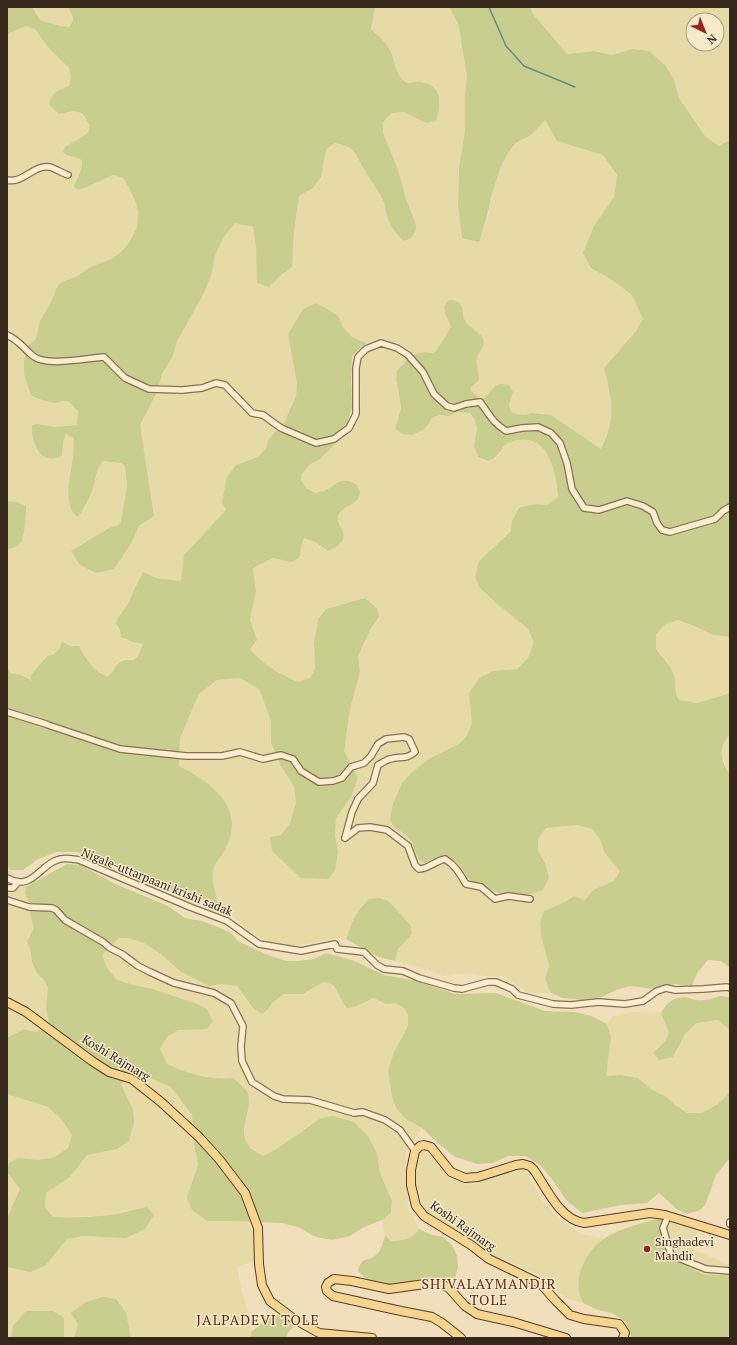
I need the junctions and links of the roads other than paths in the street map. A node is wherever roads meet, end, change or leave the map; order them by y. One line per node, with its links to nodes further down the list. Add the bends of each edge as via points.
1 (68, 175): 2 (street, via 49,167 37,169 16,180)
2 (7, 180)
3 (7, 335): 4 (street, via 16,339 34,358 47,362 104,357 125,378 149,388 182,390 202,388 216,383 226,385 252,413 264,414 281,428 316,443 334,439 349,428 356,414 358,356 366,349 381,343 397,348 408,356 423,372 434,394 447,406 454,408 480,402 491,419 506,431 538,427 550,433 560,443 572,489 584,508 599,510 627,501 652,512 662,530 670,532 715,519)
4 (730, 507)
5 (7, 712): 9 (street, via 120,749 186,756 222,756 240,752 263,759 281,755 293,759 301,771 319,782 342,778 350,767 364,763 378,744 386,739 404,737 409,740 415,752 378,765 373,783 358,799 352,812 345,838 358,828 387,830 408,846 419,869 445,859 459,872 466,884 481,887 495,899 508,896)
6 (7, 878): 7 (street)
7 (18, 882): 8 (street, via 13,888); 11 (street, Nigale-uttarpaani krishi sadak, via 31,879 56,860 79,860 227,921 259,944 301,951 335,944 337,949 364,952 376,965 384,969 403,971 419,978 462,989 496,982 518,995 553,1004 626,1004 643,1001 666,988)
8 (7, 888)
9 (530, 899)
10 (7, 900): 13 (street, via 29,907 52,908 65,920 138,966 174,983 214,993 231,1003 243,1026 242,1061 252,1082 278,1098 310,1100 354,1113 363,1112 385,1120 400,1130)
11 (730, 988)
12 (7, 1002): 17 (main road, Koshi Rajmarg, via 26,1012 92,1061 110,1072 132,1080 161,1102 220,1160 245,1193 258,1228 262,1285 276,1307 319,1333)
13 (415, 1151): 14 (main road, via 424,1145 431,1147 451,1172 465,1178 478,1177 516,1165 530,1166 563,1213 576,1222 650,1213); 20 (main road, Koshi Rajmarg, via 411,1185 416,1206 424,1216 489,1259 541,1284 570,1315 619,1324 625,1333)
14 (668, 1216): 15 (main road); 16 (street, via 663,1228 671,1255 706,1269)
15 (730, 1235)
16 (730, 1271)
17 (372, 1338)
18 (461, 1338): 19 (main road, via 432,1317 333,1296 326,1287 334,1279 389,1289 439,1284 448,1287 465,1306 477,1314)
19 (566, 1338)
20 (623, 1338)

